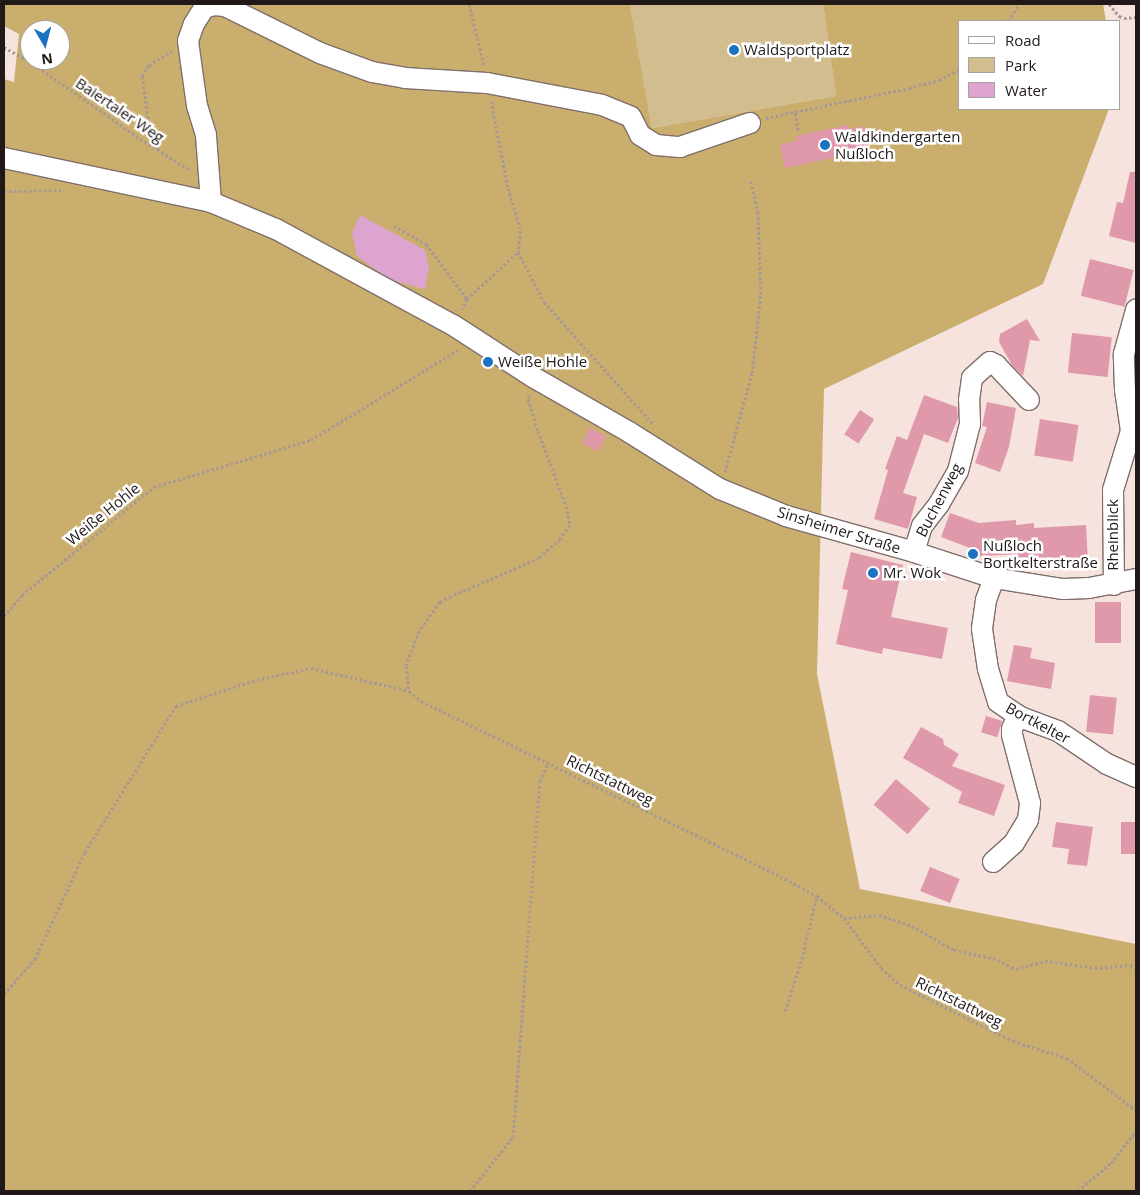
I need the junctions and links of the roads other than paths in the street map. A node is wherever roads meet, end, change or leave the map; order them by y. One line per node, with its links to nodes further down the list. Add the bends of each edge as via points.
1 (750, 123): 3 (street, via 680,147 656,145 640,135 631,116 602,105 487,83 405,78 372,72 320,53 225,6 214,5 204,8 188,41 197,106 206,135)
2 (4, 158): 3 (street, Sinsheimer Straße)
3 (211, 202): 6 (street, Sinsheimer Straße, via 276,228 453,325 720,489 786,516)
4 (1136, 310): 9 (street, Rheinblick, via 1124,354 1131,431 1113,490)
5 (1029, 400): 6 (street, Buchenweg, via 990,362 972,378 970,424 958,471 922,526)
6 (914, 552): 7 (street, Sinsheimer Straße)
7 (994, 578): 9 (street, Sinsheimer Straße, via 1063,589); 10 (street, Bortkelter, via 986,600 982,629 988,669 998,702)
8 (1136, 579): 9 (street, Sinsheimer Straße)
9 (1114, 584)
10 (1018, 715): 11 (street, Bortkelter, via 1058,731 1107,764); 12 (street, via 1012,735 1030,802 1028,820 1014,843)
11 (1136, 777)
12 (993, 862)

